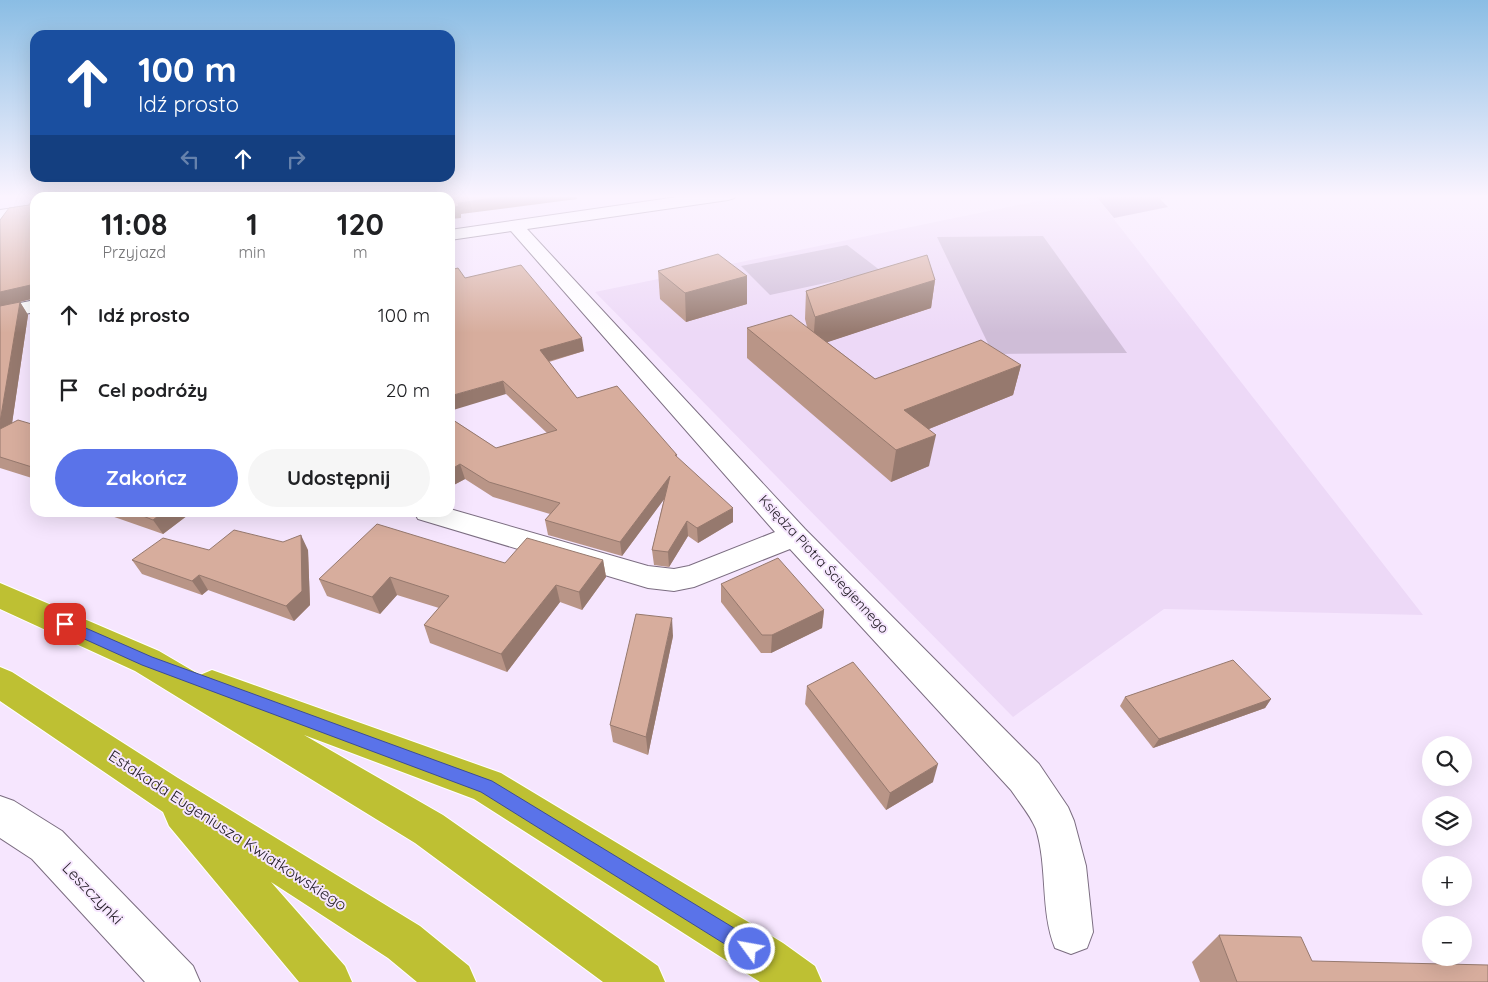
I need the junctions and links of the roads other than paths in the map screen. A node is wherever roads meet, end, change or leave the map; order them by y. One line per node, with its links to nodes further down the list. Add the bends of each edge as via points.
1 (528, 241): 5 (street, Księdza Piotra Ściegiennego)
2 (30, 307): 3 (street)
3 (0, 313)
4 (445, 517): 5 (street, via 648,577 674,580 694,576)
5 (795, 536): 11 (street, Księdza Piotra Ściegiennego, via 1025,777 1054,821 1065,866)
6 (0, 595): 7 (highway)
7 (147, 661): 15 (highway, via 429,828); 16 (highway, via 487,786)
8 (0, 682): 9 (highway, Estakada Eugeniusza Kwiatkowskiego)
9 (164, 791): 13 (highway); 14 (highway, Estakada Eugeniusza Kwiatkowskiego, via 404,942)
10 (0, 815): 12 (street, Leszczynki, via 47,845)
11 (1071, 932)
12 (177, 982)
13 (329, 982)
14 (453, 982)
15 (642, 982)
16 (799, 982)

